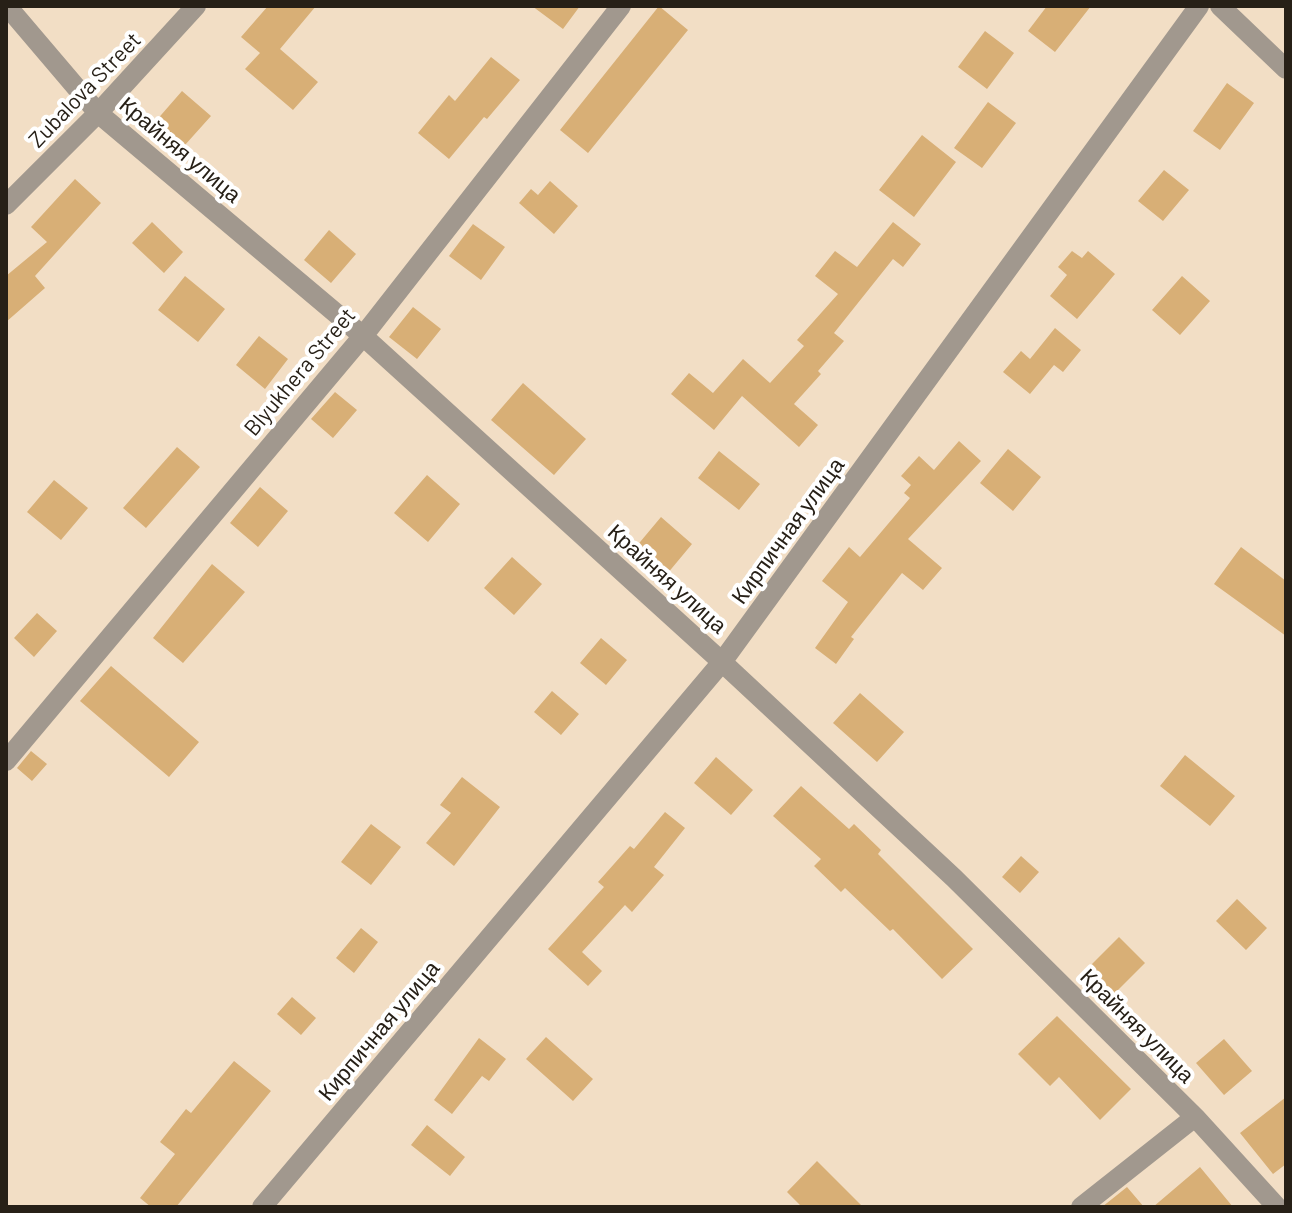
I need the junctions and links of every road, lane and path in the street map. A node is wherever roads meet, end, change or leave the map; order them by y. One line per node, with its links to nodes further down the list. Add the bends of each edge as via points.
1 (7, 6): 7 (street, Крайняя улица)
2 (196, 6): 7 (street, Zubalova Street)
3 (621, 6): 9 (street, Blyukhera Street)
4 (1199, 6): 10 (street, Кирпичная улица)
5 (1220, 6): 6 (street)
6 (1286, 69)
7 (98, 113): 8 (street, Zubalova Street); 9 (street, Крайняя улица)
8 (6, 205)
9 (363, 336): 10 (street, Крайняя улица); 11 (street, Blyukhera Street)
10 (722, 662): 12 (street, Крайняя улица, via 954,878); 13 (street, Кирпичная улица)
11 (6, 761)
12 (1195, 1117): 14 (street); 15 (street, Крайняя улица)
13 (262, 1207)
14 (1081, 1207)
15 (1277, 1207)

